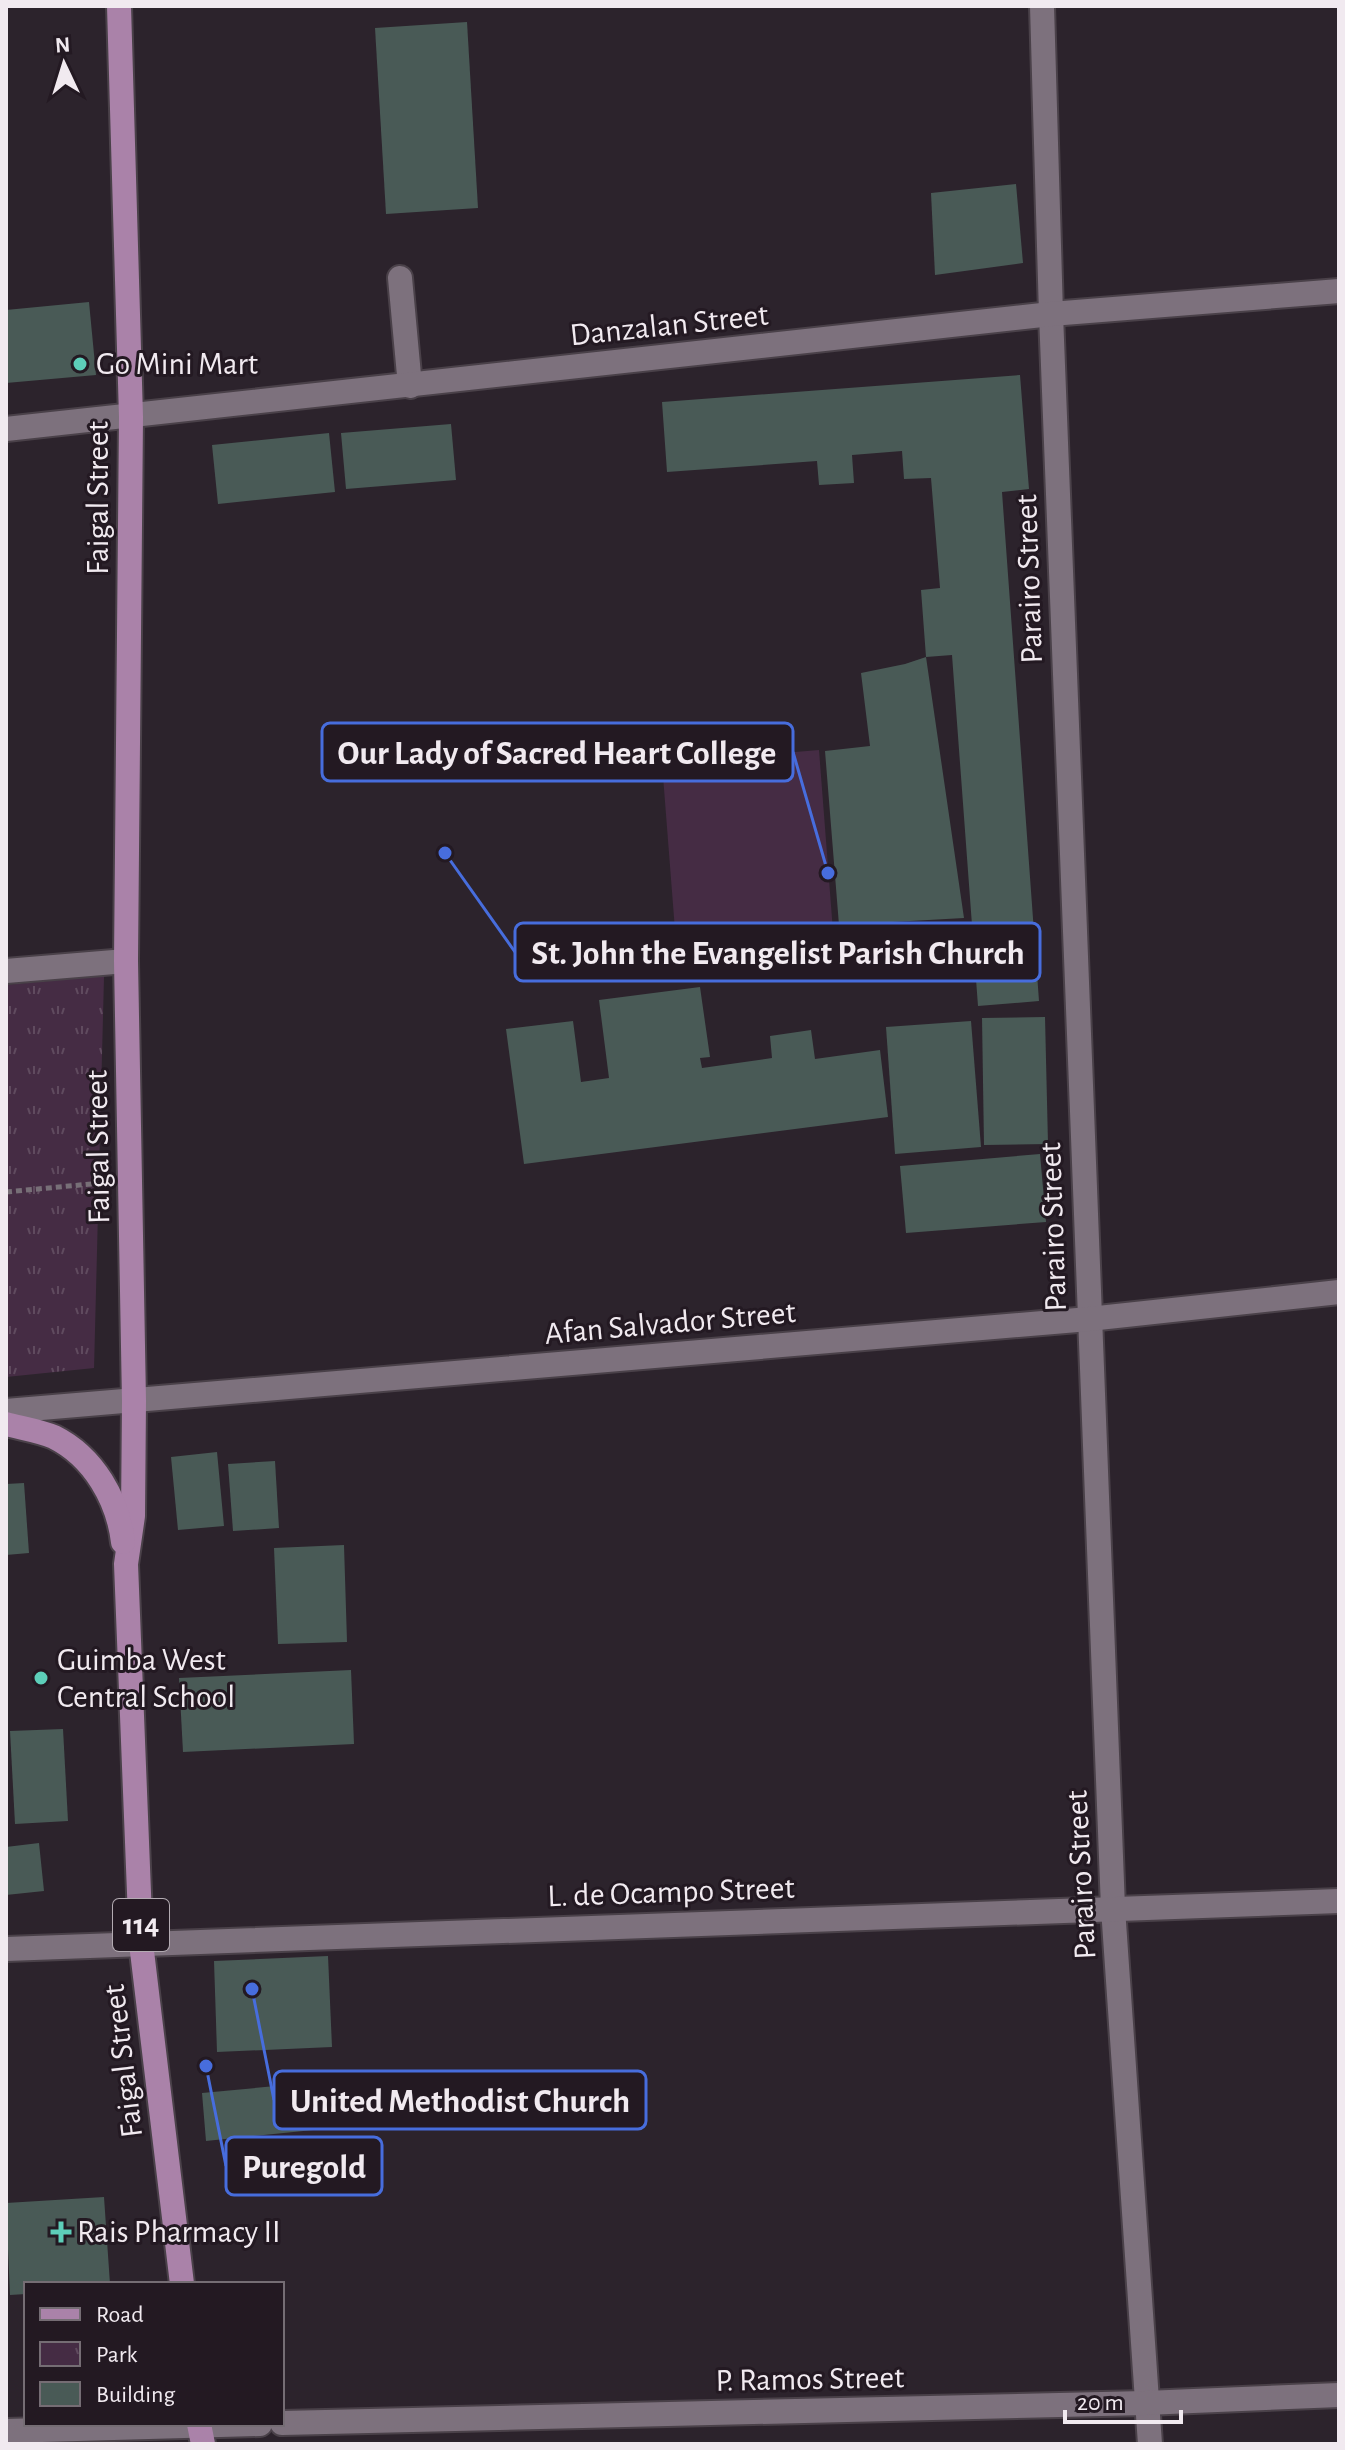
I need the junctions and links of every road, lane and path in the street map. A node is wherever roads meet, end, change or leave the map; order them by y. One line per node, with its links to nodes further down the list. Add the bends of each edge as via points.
1 (119, 6): 7 (main road, Faigal Street)
2 (1042, 6): 5 (street, Parairo Street)
3 (400, 278): 6 (street)
4 (1339, 291): 5 (street, Danzalan Street)
5 (1051, 314): 6 (street, Danzalan Street); 14 (street, Parairo Street)
6 (410, 386): 7 (street, Danzalan Street)
7 (131, 417): 8 (street, Danzalan Street); 9 (main road, Faigal Street)
8 (6, 429)
9 (126, 961): 10 (street); 11 (main road, Faigal Street)
10 (6, 971)
11 (130, 1180): 12 (path); 15 (main road, Faigal Street)
12 (6, 1192)
13 (1339, 1292): 14 (street, Afan Salvador Street)
14 (1089, 1319): 15 (street, Afan Salvador Street); 20 (street, Parairo Street)
15 (134, 1401): 16 (street, Afan Salvador Street); 18 (main road, Faigal Street, via 133,1516)
16 (6, 1411)
17 (6, 1424): 18 (main road, 114, via 55,1438 94,1470 120,1517)
18 (126, 1564): 21 (main road, Faigal Street / 114)
19 (1339, 1901): 20 (street, L. de Ocampo Street)
20 (1113, 1908): 21 (street, L. de Ocampo Street); 25 (street, Parairo Street)
21 (141, 1943): 22 (street, L. de Ocampo Street); 23 (main road, Faigal Street / 114)
22 (6, 1949)
23 (182, 2282)
24 (1339, 2395): 25 (street, P. Ramos Street)
25 (1145, 2403): 26 (street, P. Ramos Street); 30 (street, Parairo Street)
26 (284, 2423)
27 (243, 2426): 29 (street)
28 (6, 2431): 29 (street)
29 (200, 2431)
30 (1150, 2444)

